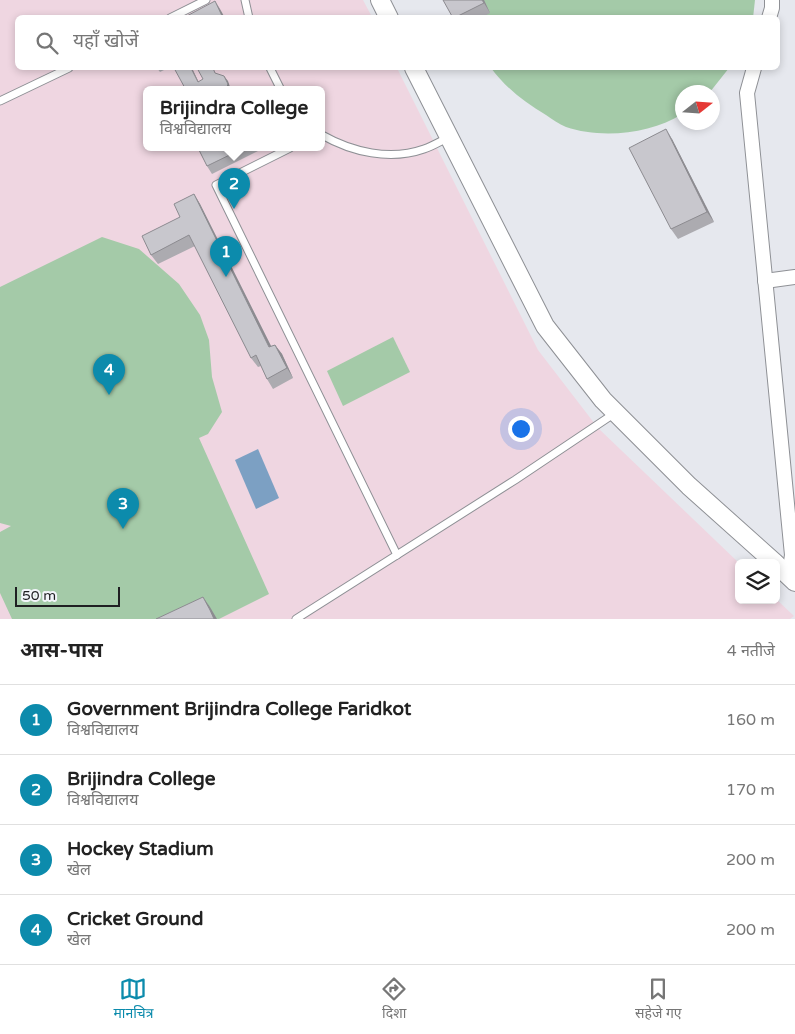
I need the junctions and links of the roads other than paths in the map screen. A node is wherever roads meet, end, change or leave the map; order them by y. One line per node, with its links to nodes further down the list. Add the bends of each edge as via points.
1 (206, 0): 5 (lane)
2 (245, 0): 6 (lane)
3 (380, 0): 7 (street)
4 (772, 0): 8 (street)
5 (176, 15)
6 (248, 15)
7 (388, 15)
8 (770, 15)
9 (65, 70): 14 (lane)
10 (271, 70): 13 (lane)
11 (415, 70): 15 (street)
12 (753, 70): 19 (street, via 747,93)
13 (279, 86)
14 (0, 101)
15 (450, 137): 16 (lane, via 420,150 385,154 340,145); 20 (street, via 546,326)
16 (325, 138)
17 (284, 151): 22 (lane, via 216,184)
18 (795, 277): 19 (street)
19 (765, 281): 21 (street)
20 (616, 413): 22 (lane); 23 (street, via 688,486)
21 (793, 533): 23 (street, via 792,556)
22 (397, 555): 24 (lane)
23 (784, 571)
24 (296, 619)

